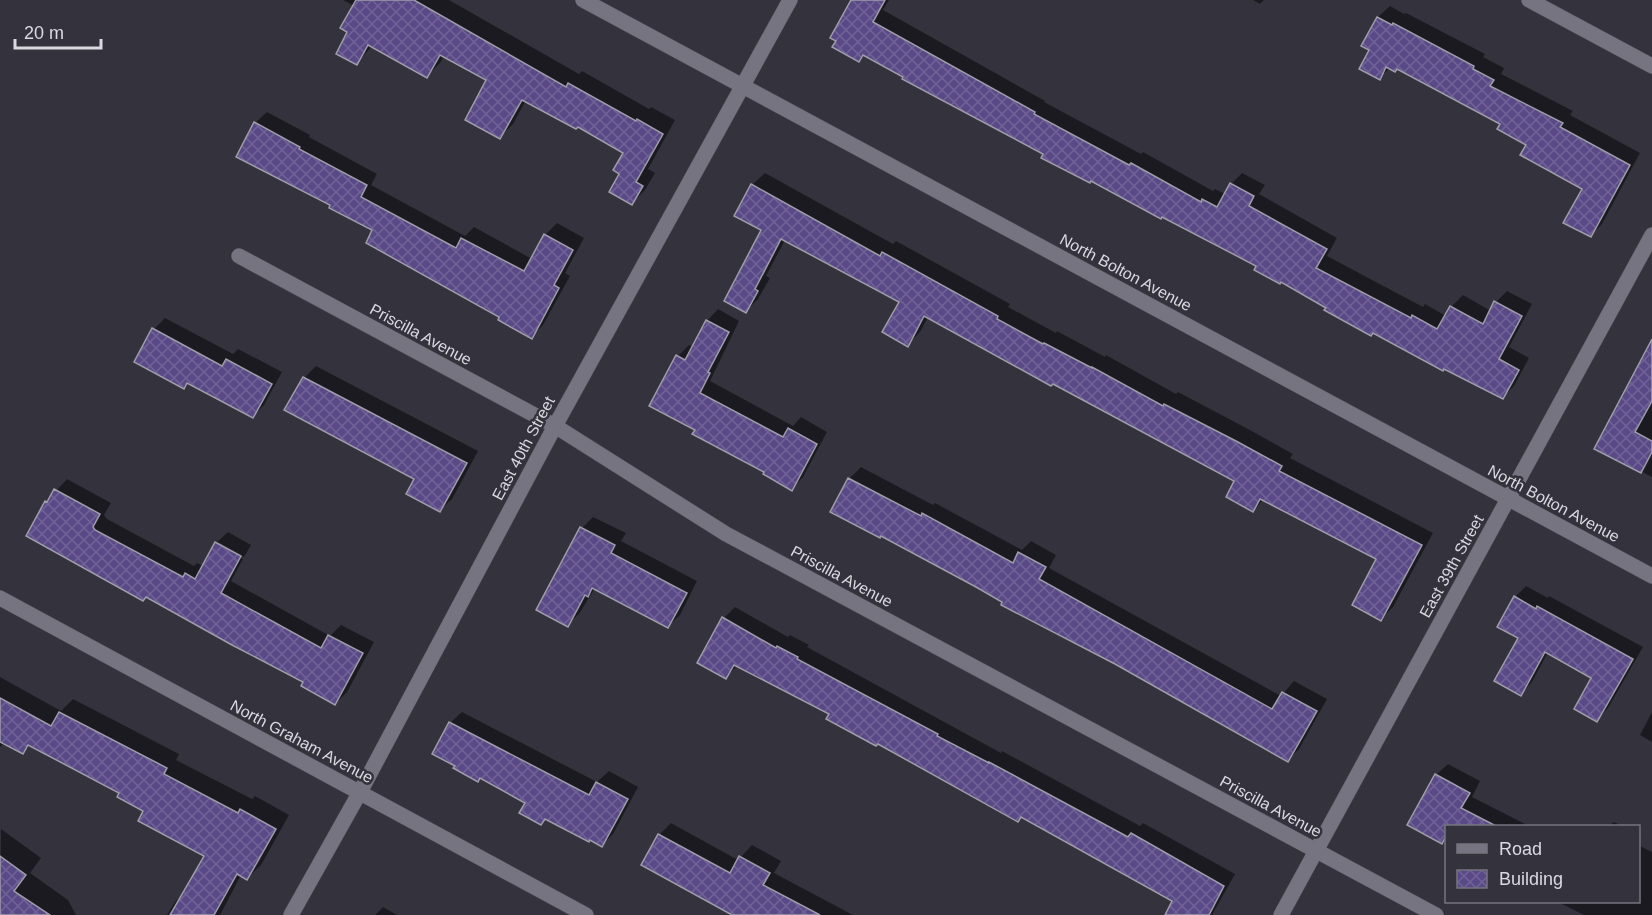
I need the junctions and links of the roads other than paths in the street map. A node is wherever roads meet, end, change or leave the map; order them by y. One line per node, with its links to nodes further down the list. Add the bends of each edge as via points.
1 (583, 0): 5 (street, North Bolton Avenue)
2 (790, 0): 5 (street, East 40th Street)
3 (1529, 0): 4 (street)
4 (1652, 66)
5 (743, 87): 8 (street, East 40th Street); 9 (street, North Bolton Avenue)
6 (1652, 235): 9 (street, East 39th Street)
7 (239, 256): 8 (street, Priscilla Avenue)
8 (555, 426): 12 (street, East 40th Street); 13 (street, Priscilla Avenue, via 726,534)
9 (1509, 499): 10 (street, North Bolton Avenue); 13 (street, East 39th Street)
10 (1652, 576)
11 (0, 598): 12 (street, North Graham Avenue)
12 (360, 792): 14 (street, East 40th Street); 15 (street, North Graham Avenue)
13 (1316, 850): 16 (street, East 39th Street); 17 (street, Priscilla Avenue)
14 (291, 915)
15 (586, 915)
16 (1281, 915)
17 (1436, 915)

